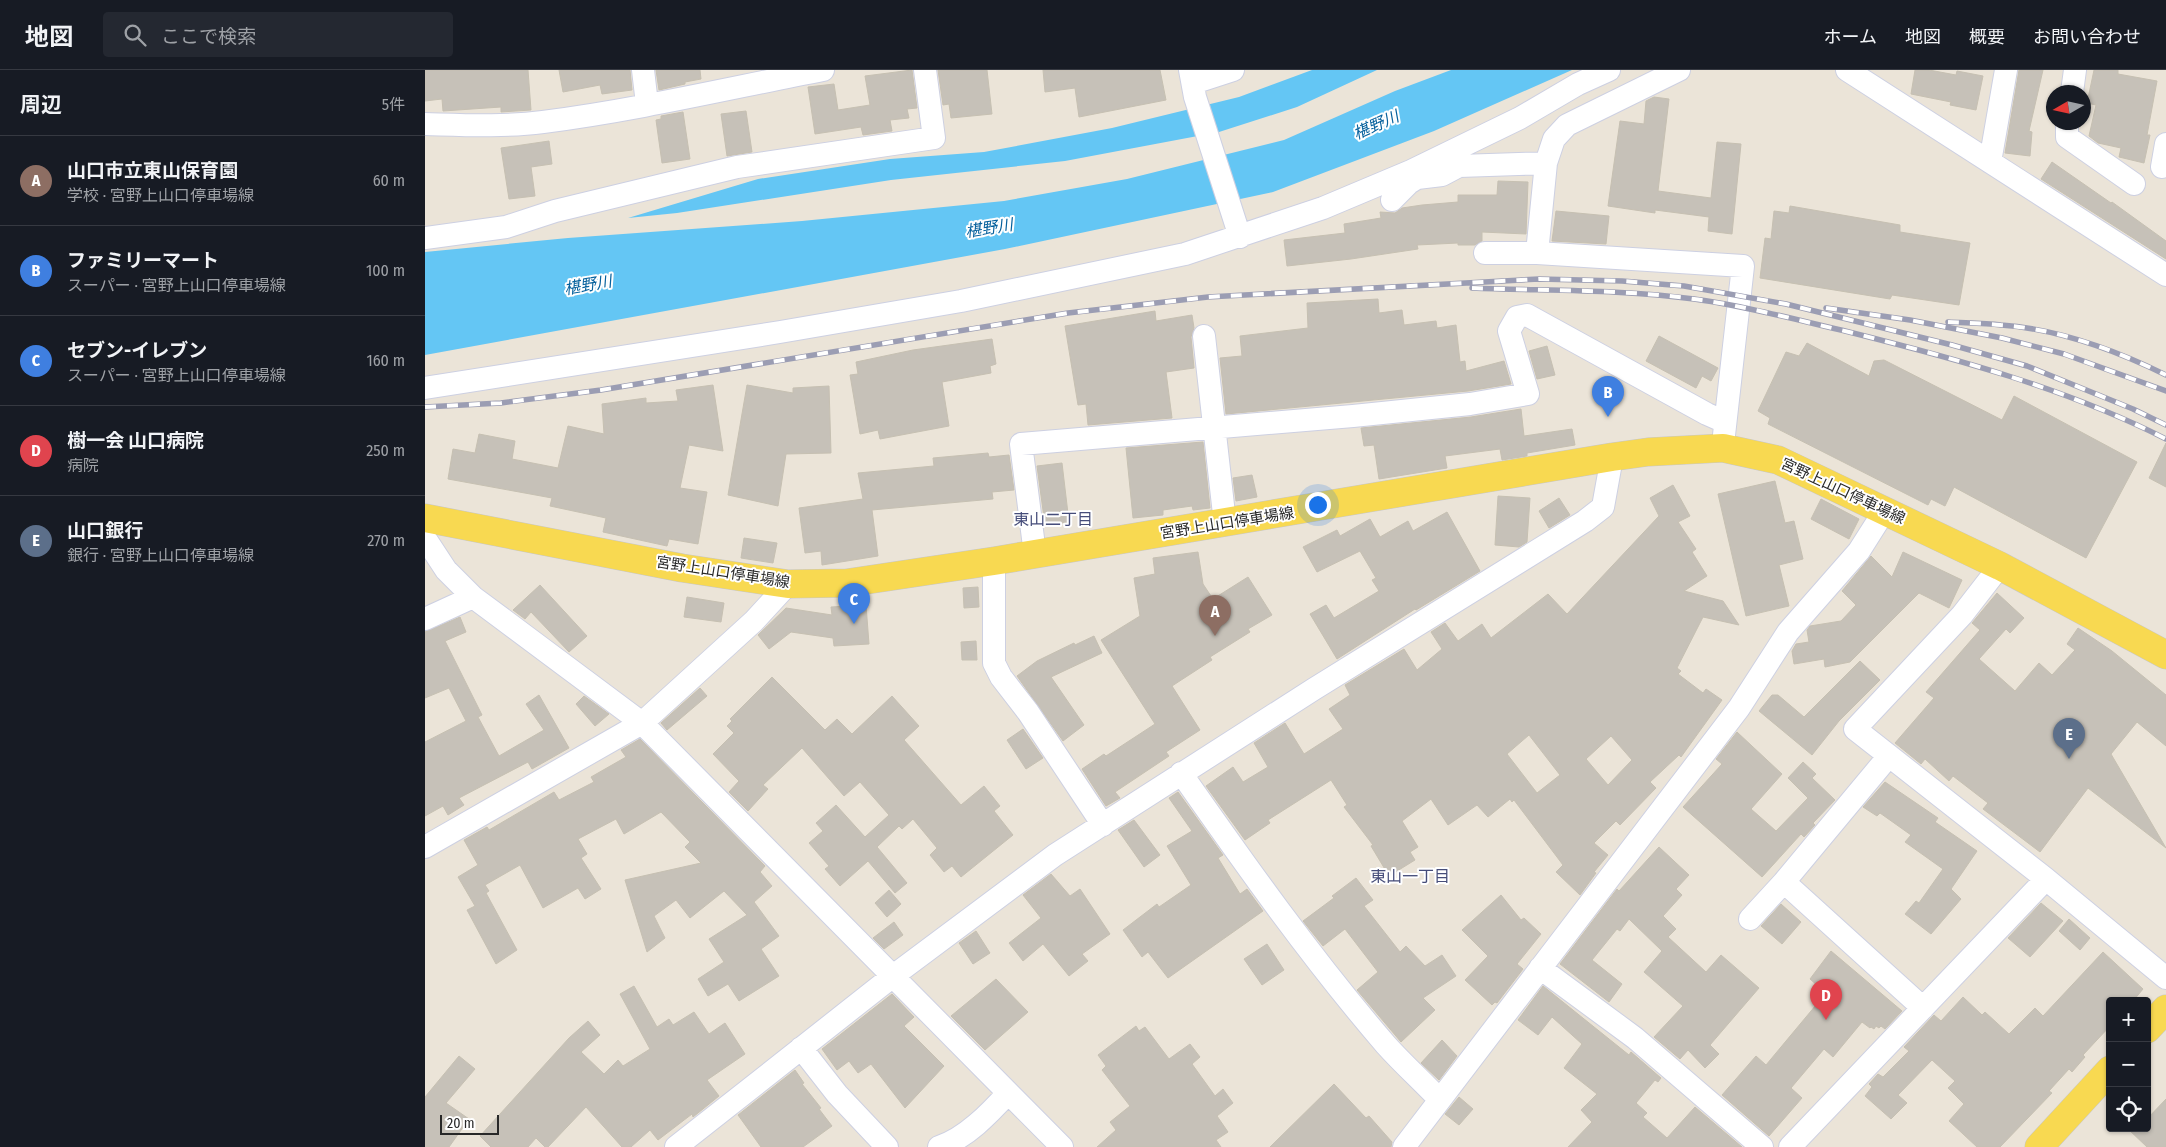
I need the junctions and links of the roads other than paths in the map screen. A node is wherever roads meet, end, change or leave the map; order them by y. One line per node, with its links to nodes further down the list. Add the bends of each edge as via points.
1 (643, 70): 12 (street)
2 (823, 70): 12 (street)
3 (925, 70): 23 (street, via 934,138 737,167 555,211 506,227)
4 (1233, 70): 10 (street)
5 (1609, 70): 19 (street)
6 (1679, 70): 17 (street, via 1567,125 1554,139)
7 (1847, 70): 16 (street)
8 (2006, 70): 16 (street)
9 (2075, 70): 11 (street)
10 (1193, 83): 22 (street)
11 (2073, 85)
12 (647, 104): 13 (street, via 542,122 477,126)
13 (425, 124)
14 (2067, 130): 20 (street, via 2067,137)
15 (2166, 144): 18 (street)
16 (1990, 162): 26 (street)
17 (1546, 163): 19 (street, via 1459,166 1442,175); 25 (street)
18 (2162, 167)
19 (1414, 175): 21 (street); 22 (street, via 1323,208)
20 (2134, 184)
21 (1392, 200)
22 (1238, 230): 28 (street, via 1185,254 961,301)
23 (425, 238)
24 (1485, 253): 25 (street)
25 (1537, 253): 30 (street, via 1743,266)
26 (2166, 275)
27 (1204, 336): 29 (street)
28 (425, 388)
29 (1213, 427): 30 (street, via 1470,404 1528,394 1509,331 1517,317 1527,316 1707,414); 34 (street); 36 (street, via 1021,444)
30 (1724, 435): 31 (main road, 宮野上山口停車場線); 32 (main road, 宮野上山口停車場線)
31 (1612, 457): 34 (main road, 宮野上山口停車場線); 45 (street, via 1603,507 1585,521)
32 (1885, 510): 38 (main road, 宮野上山口停車場線); 51 (street, via 1859,551 1787,632 1739,708)
33 (425, 518): 39 (main road, 宮野上山口停車場線, via 682,568)
34 (1225, 523): 36 (main road, 宮野上山口停車場線)
35 (425, 538): 40 (street, via 446,570)
36 (1035, 554): 37 (main road, 宮野上山口停車場線)
37 (995, 561): 39 (main road, 宮野上山口停車場線, via 847,583); 46 (street, via 994,663)
38 (2000, 566): 42 (main road, 宮野上山口停車場線); 44 (street, via 1962,616 1855,729)
39 (788, 584): 43 (street, via 755,621)
40 (473, 597): 41 (street); 43 (street)
41 (425, 619)
42 (2166, 654)
43 (642, 724): 47 (street); 52 (street)
44 (1888, 757): 48 (street); 49 (street)
45 (1181, 773): 46 (street); 60 (street, via 1307,948 1387,1045)
46 (1103, 825): 52 (street, via 1055,855)
47 (425, 847)
48 (2046, 879): 53 (street); 54 (street)
49 (1784, 882): 50 (street); 54 (street)
50 (1750, 919)
51 (1540, 968): 60 (street); 66 (street, via 1635,1038)
52 (893, 976): 57 (street); 59 (street)
53 (2166, 978)
54 (1923, 1008): 67 (street)
55 (2166, 1009): 56 (main road)
56 (2151, 1025)
57 (801, 1048): 61 (street); 62 (street, via 837,1094)
58 (2106, 1074): 68 (main road)
59 (1008, 1093): 63 (street, via 969,1130 951,1144); 64 (street)
60 (1439, 1099): 65 (street)
61 (675, 1147)
62 (887, 1147)
63 (939, 1147)
64 (1062, 1147)
65 (1404, 1147)
66 (1762, 1147)
67 (1790, 1147)
68 (2039, 1147)

